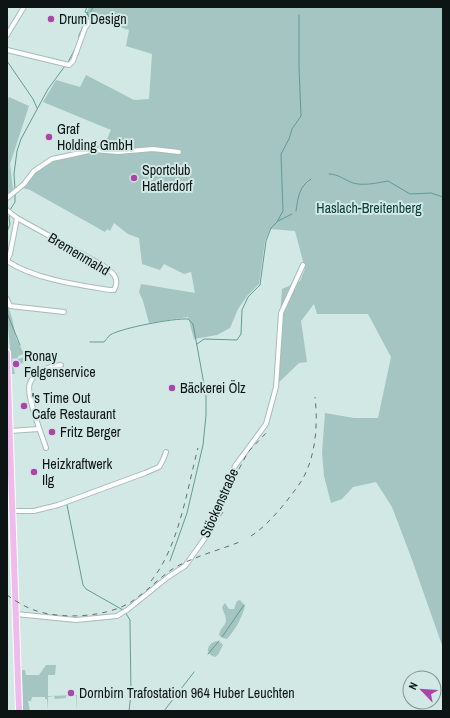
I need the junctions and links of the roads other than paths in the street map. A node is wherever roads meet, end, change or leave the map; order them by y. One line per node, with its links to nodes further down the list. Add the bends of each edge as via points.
1 (24, 7): 3 (street)
2 (90, 21): 4 (street, via 73,61 68,65)
3 (7, 35)
4 (7, 50)
5 (179, 152): 6 (street, via 153,149 118,152 94,150 52,159)
6 (7, 198)
7 (7, 210): 8 (street, Bremenmahd)
8 (17, 218): 9 (street, Bremenmahd); 9 (street, Bremenmahd, via 114,273 116,287 110,290 57,280 19,267)
9 (7, 260)
10 (303, 265): 20 (street, Stöckenstraße, via 281,313 276,387 266,424 235,466 205,538 185,566 117,616 76,620)
11 (7, 299): 12 (street, via 10,306)
12 (64, 312)
13 (7, 353): 16 (main road)
14 (61, 365): 15 (street, via 40,372 30,382 29,394)
15 (39, 429): 16 (street); 17 (street)
16 (10, 431): 19 (main road)
17 (46, 448)
18 (166, 452): 19 (street, via 159,467 145,473 58,505 34,511)
19 (12, 511): 20 (main road)
20 (16, 614): 21 (main road)
21 (18, 711)

